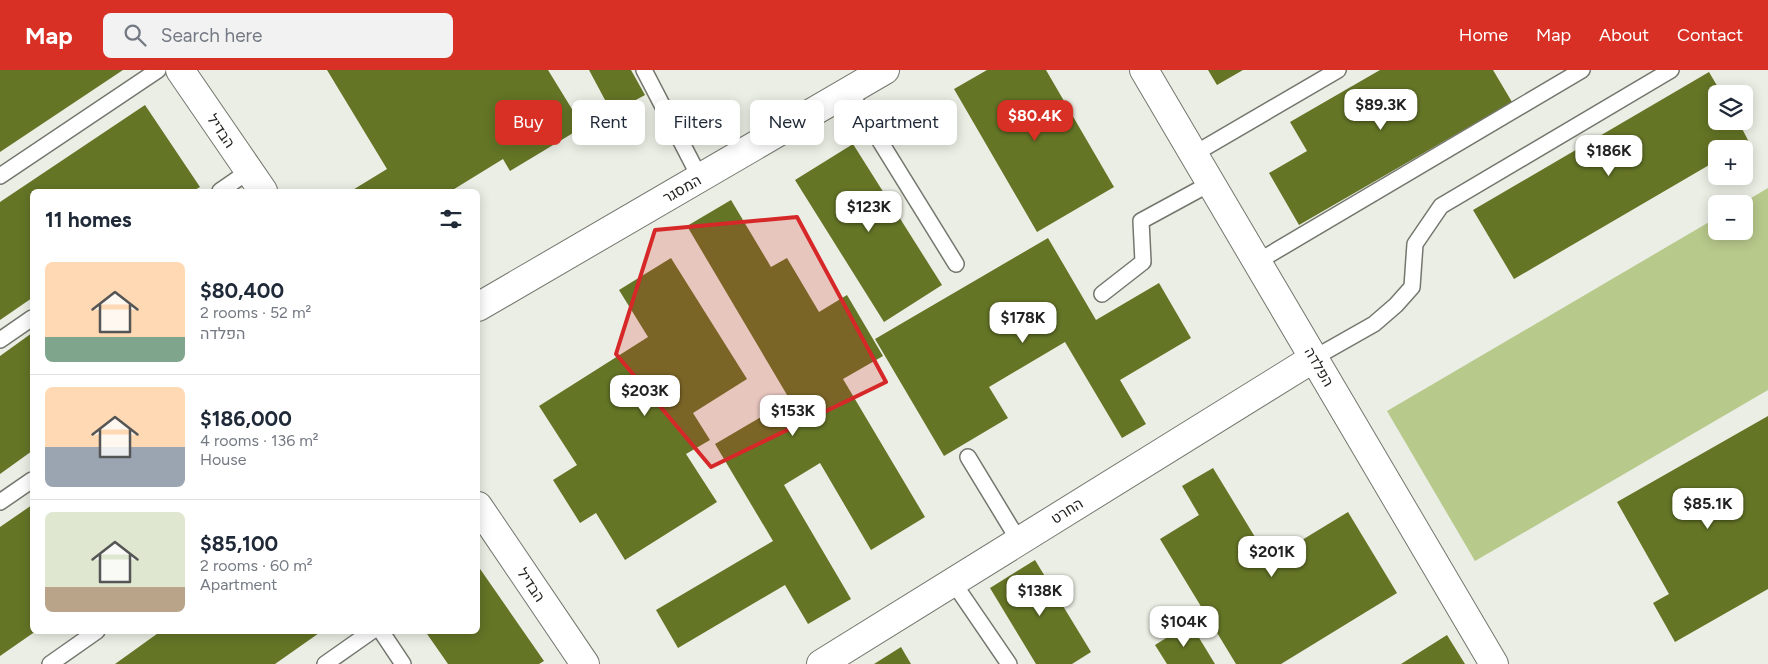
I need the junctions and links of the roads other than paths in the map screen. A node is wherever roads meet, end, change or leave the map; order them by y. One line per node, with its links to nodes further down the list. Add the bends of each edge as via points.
1 (158, 70): 11 (lane)
2 (180, 70): 13 (street, הבדיל)
3 (644, 70): 12 (lane)
4 (885, 70): 9 (street, המסגר)
5 (1144, 70): 10 (street, הפלדה)
6 (1338, 70): 10 (lane)
7 (1582, 70): 16 (lane)
8 (1671, 70): 22 (lane, via 1441,206 1415,244 1412,287 1374,324)
9 (849, 91): 12 (street, המסגר); 17 (lane)
10 (1194, 154): 14 (street, הפלדה)
11 (0, 176)
12 (700, 178): 19 (street, המסגר)
13 (256, 181): 15 (lane)
14 (1211, 183): 16 (street, הפלדה); 18 (lane, via 1141,220 1143,262)
15 (227, 189)
16 (1257, 262): 22 (street, הפלדה)
17 (956, 264)
18 (1102, 294)
19 (480, 306)
20 (30, 319): 21 (lane)
21 (0, 340)
22 (1314, 358): 27 (street, החרט); 38 (street, הפלדה)
23 (968, 457): 27 (lane)
24 (30, 481): 25 (lane)
25 (0, 502)
26 (480, 509): 35 (street, הבדיל)
27 (1018, 541): 28 (street, החרט)
28 (953, 582): 36 (street, החרט); 37 (lane)
29 (93, 634): 32 (lane)
30 (368, 634): 33 (lane)
31 (383, 634): 34 (lane)
32 (50, 664)
33 (325, 664)
34 (403, 664)
35 (586, 664)
36 (821, 664)
37 (1009, 664)
38 (1494, 664)

